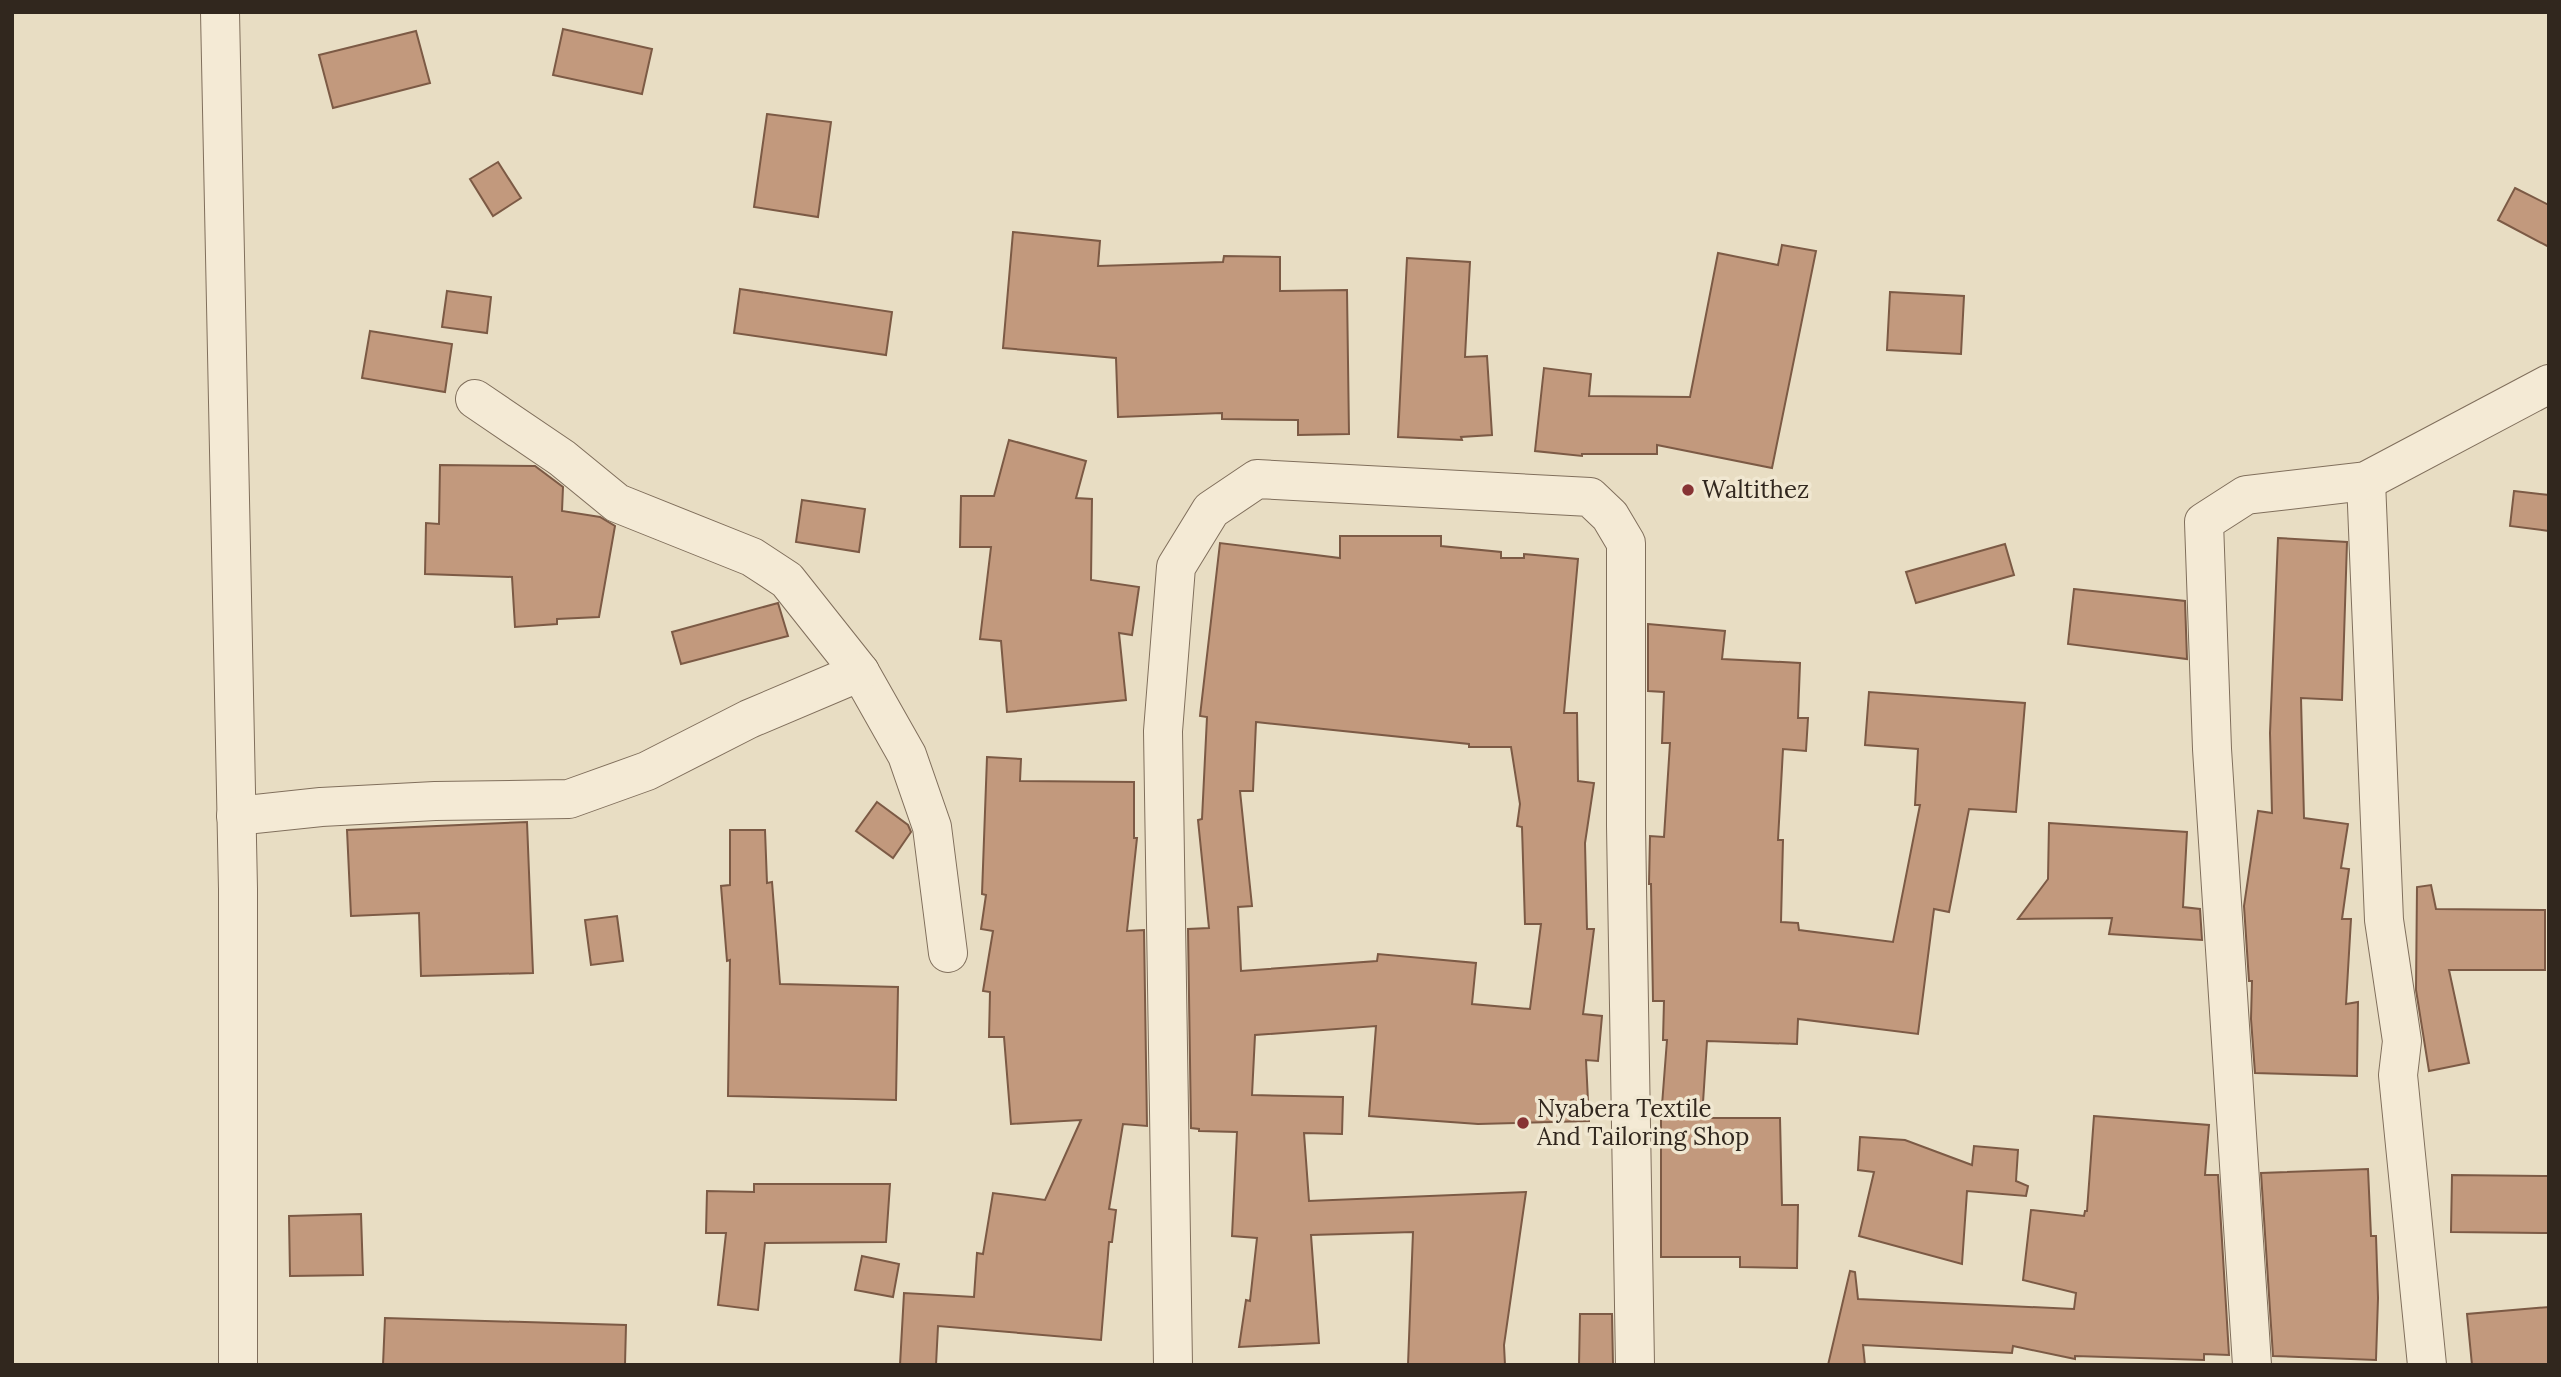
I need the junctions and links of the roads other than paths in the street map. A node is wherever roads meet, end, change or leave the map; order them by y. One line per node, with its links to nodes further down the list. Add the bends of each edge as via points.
1 (220, 12): 6 (street)
2 (2549, 384): 4 (street)
3 (475, 399): 5 (street, via 562,458 617,503 752,557 787,580)
4 (2366, 481): 11 (street, via 2246,495 2204,522 2212,749); 12 (street, via 2384,920 2402,1041 2398,1075)
5 (860, 672): 6 (street, via 749,719 647,771 569,799 410,802); 7 (street, via 906,755 932,827)
6 (236, 816): 8 (street)
7 (948, 953)
8 (238, 1365)
9 (1173, 1365): 10 (street, via 1163,731 1176,566 1211,510 1257,479 1590,497 1610,516 1626,543)
10 (1635, 1365)
11 (2252, 1365)
12 (2427, 1365)

